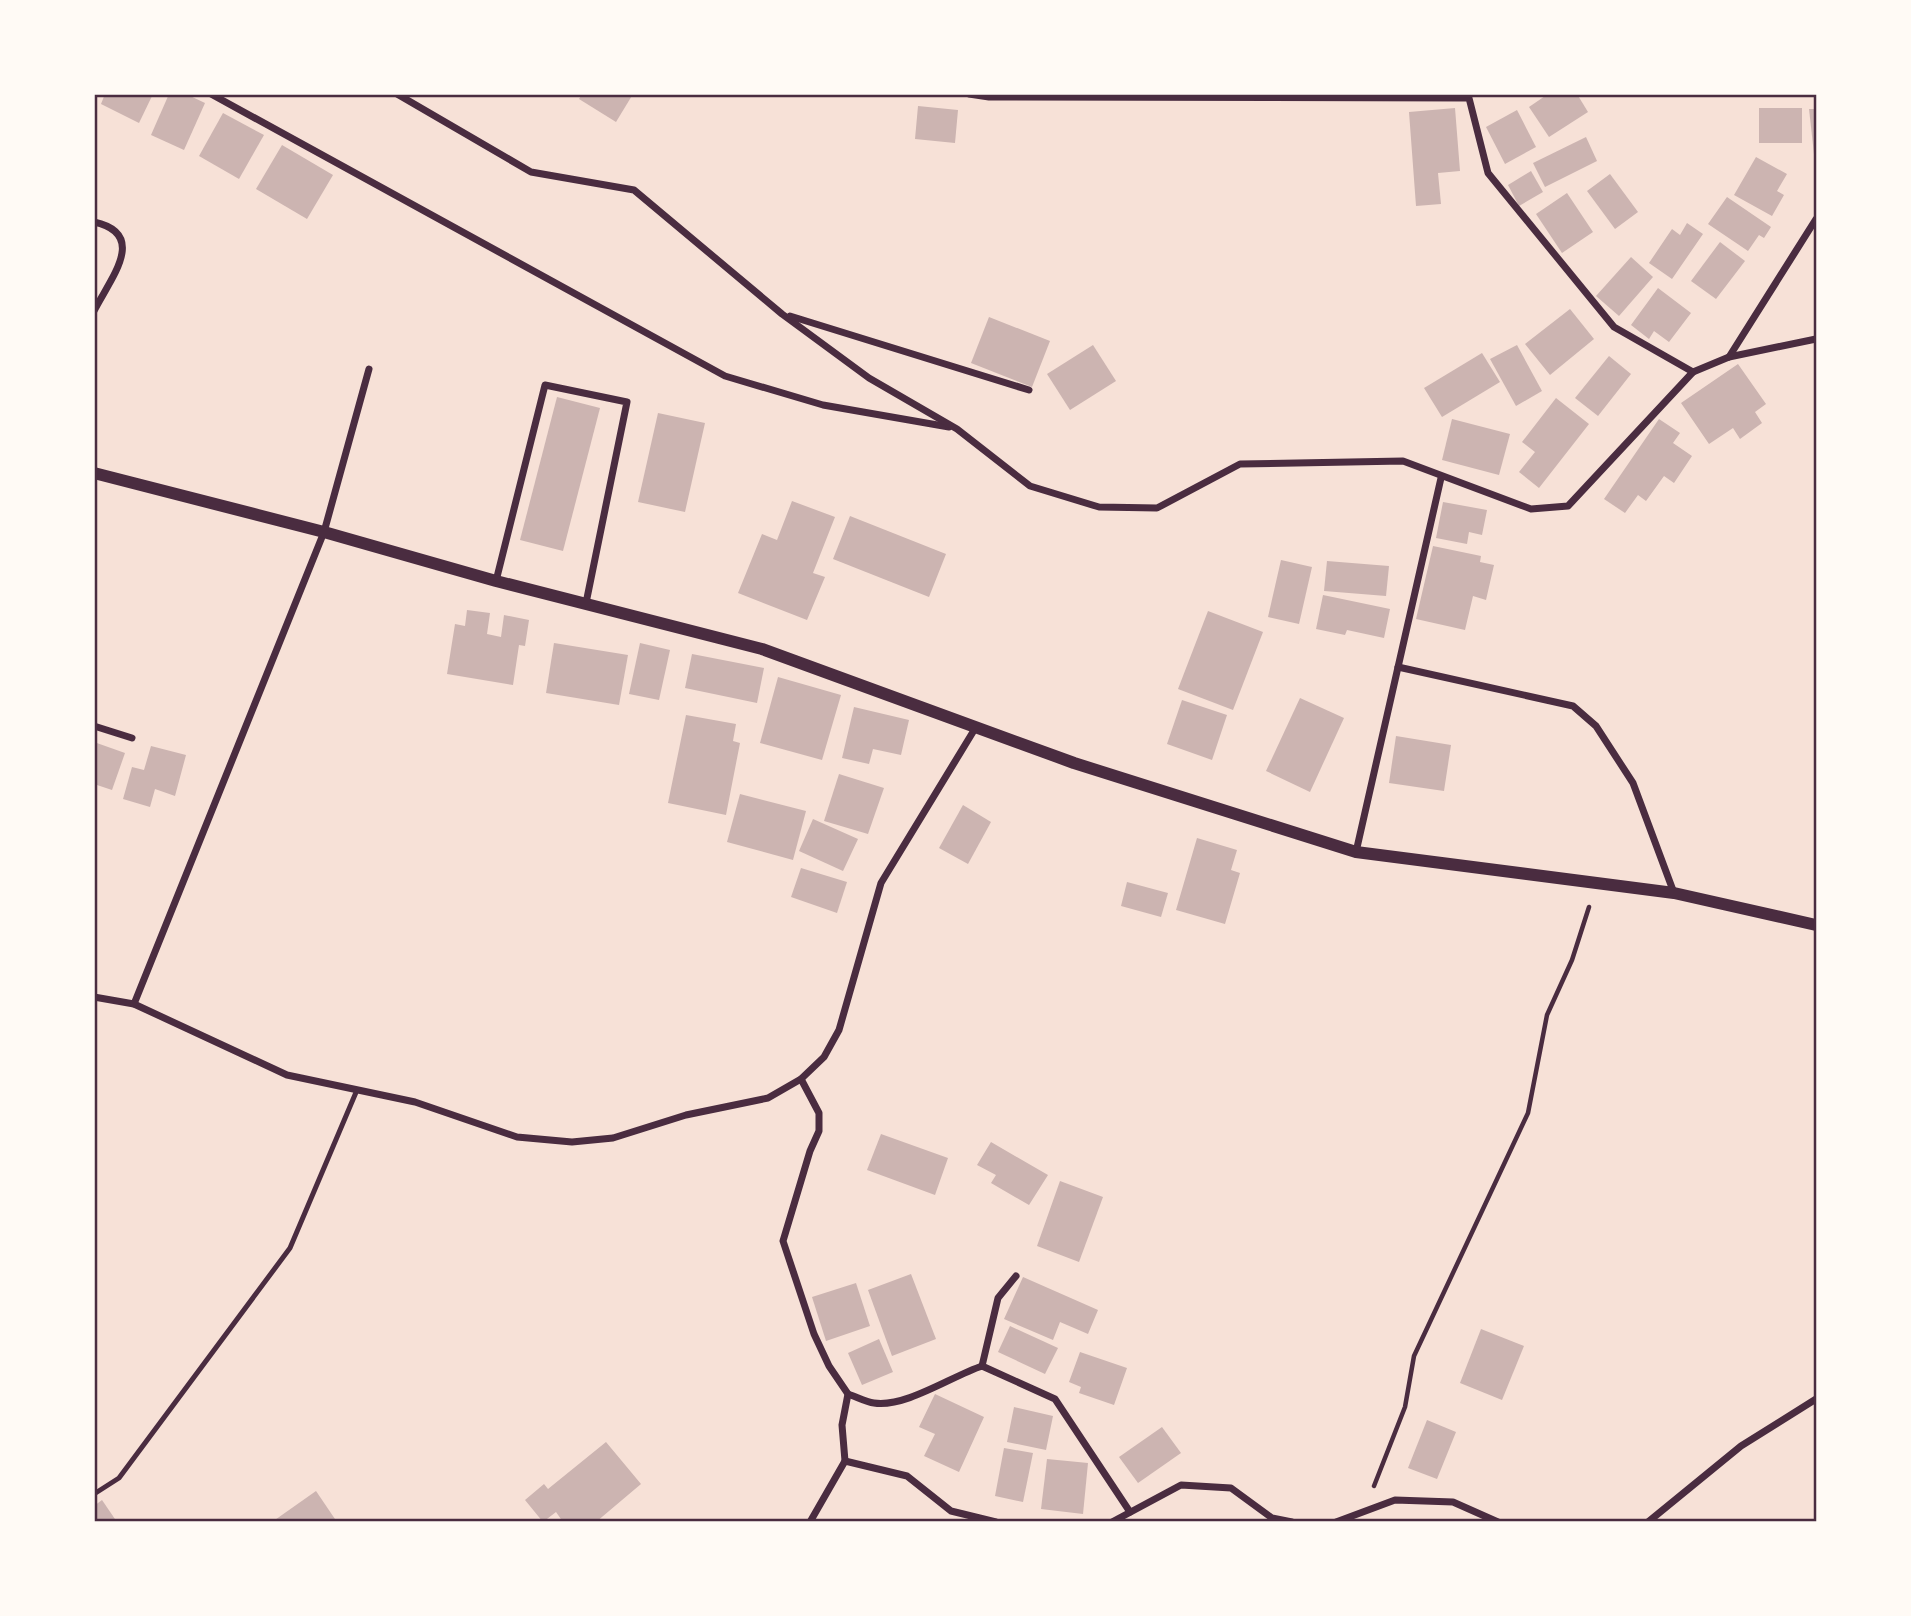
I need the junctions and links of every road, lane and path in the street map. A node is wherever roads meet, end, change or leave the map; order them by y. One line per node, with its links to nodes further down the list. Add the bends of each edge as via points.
1 (211, 94): 14 (street, via 725,376 823,405)
2 (397, 94): 8 (street, via 531,172 634,190)
3 (969, 94): 4 (street)
4 (1467, 96): 12 (street, via 1488,173 1614,327)
5 (1816, 219): 10 (street)
6 (94, 222): 7 (street, via 109,225 124,239 124,251)
7 (94, 311)
8 (782, 314): 13 (street); 14 (street, via 869,378)
9 (1816, 339): 10 (street)
10 (1729, 357): 12 (street)
11 (369, 369): 17 (street)
12 (1693, 372): 16 (street, via 1568,506 1531,509)
13 (1029, 390)
14 (957, 429): 16 (street, via 1030,486 1099,508 1157,508 1240,464 1403,461)
15 (94, 473): 17 (street)
16 (1441, 478): 20 (street)
17 (324, 532): 18 (street); 29 (street)
18 (496, 582): 19 (street); 19 (street, via 545,385 626,402)
19 (586, 603): 22 (street, via 762,649)
20 (1398, 667): 24 (street); 26 (street, via 1573,705 1596,726 1633,783)
21 (94, 726): 23 (street)
22 (976, 726): 24 (street, via 1074,764); 30 (street, via 881,883 839,1030 824,1057)
23 (132, 738)
24 (1356, 852): 25 (street)
25 (1596, 883): 26 (street); 38 (path, via 1572,960 1548,1015 1528,1113 1414,1356 1405,1407)
26 (1674, 893): 27 (street)
27 (1816, 925)
28 (94, 997): 29 (street)
29 (134, 1004): 31 (street, via 287,1075)
30 (801, 1079): 31 (street, via 768,1098 687,1115 613,1138 572,1142 517,1137 415,1102); 34 (street, via 819,1113 819,1131 783,1241 814,1334)
31 (357, 1090): 37 (lane, via 290,1248 119,1478)
32 (1016, 1276): 33 (street, via 998,1298)
33 (982, 1366): 34 (street, via 915,1396 876,1404); 39 (street, via 1055,1399)
34 (848, 1394): 36 (street, via 842,1425)
35 (1816, 1399): 46 (street, via 1741,1446)
36 (845, 1461): 40 (street); 41 (street, via 907,1476 951,1511)
37 (94, 1494)
38 (1367, 1510): 44 (street); 45 (street, via 1395,1500 1453,1502)
39 (1130, 1512): 42 (street); 43 (street, via 1181,1485 1231,1488 1272,1518)
40 (810, 1521)
41 (996, 1521)
42 (1112, 1521)
43 (1292, 1521)
44 (1336, 1521)
45 (1498, 1521)
46 (1648, 1521)

